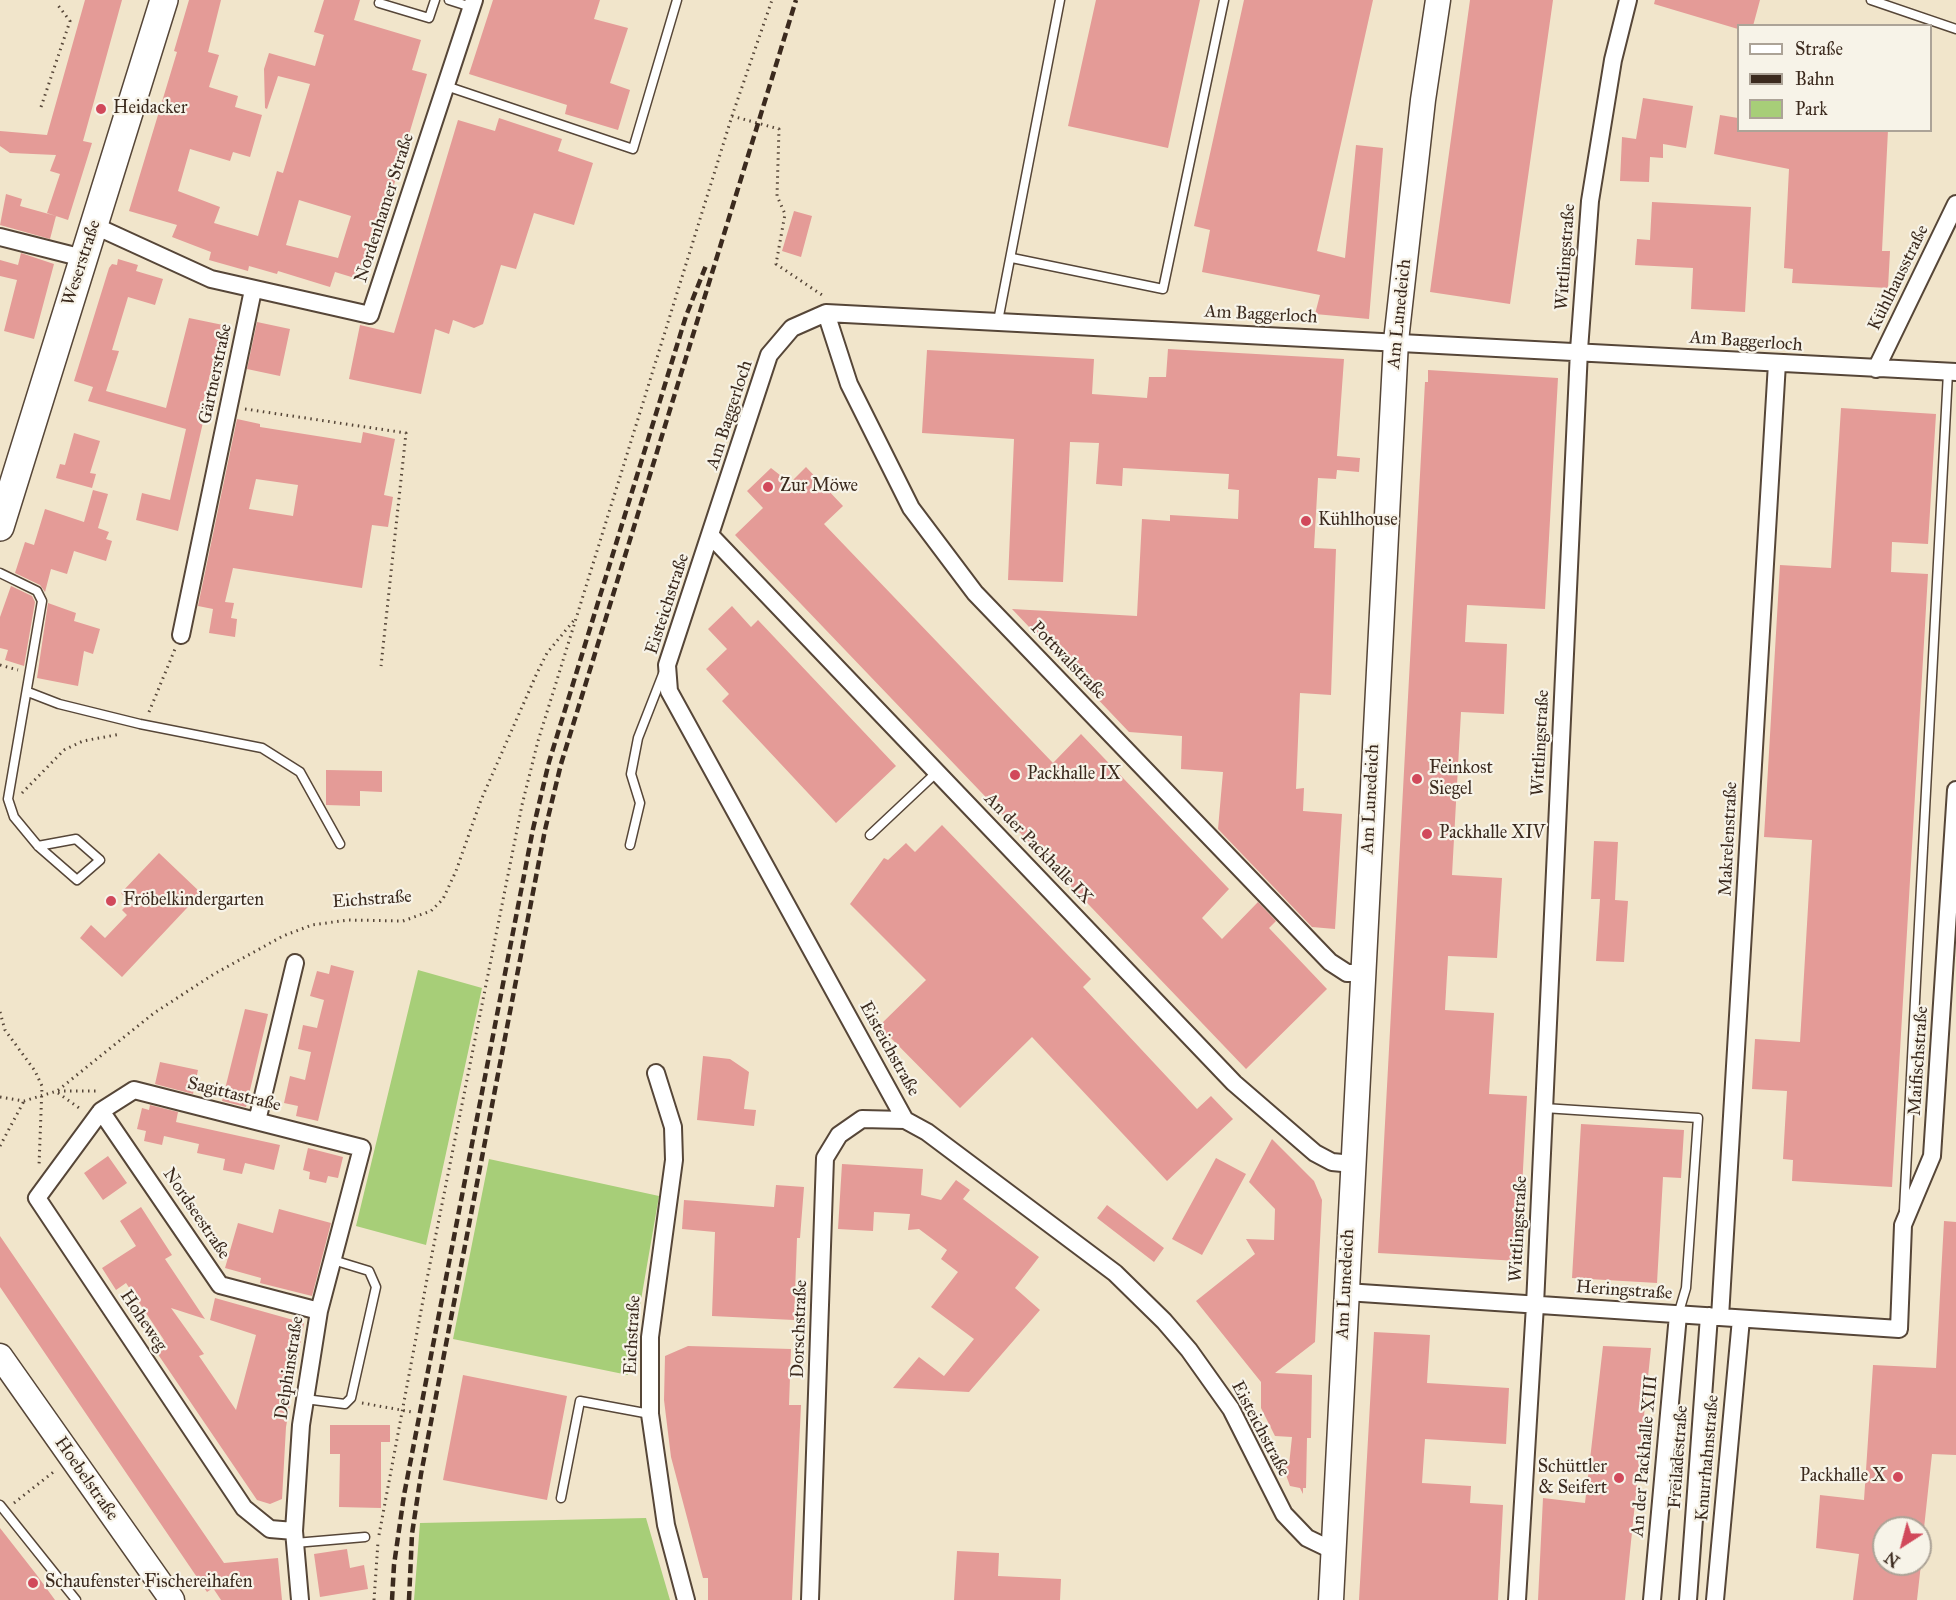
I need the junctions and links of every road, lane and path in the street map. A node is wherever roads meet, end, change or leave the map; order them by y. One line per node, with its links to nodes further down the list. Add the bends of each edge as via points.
1 (164, 0): 19 (main road, Weserstraße)
2 (435, 0): 11 (lane, via 429,18)
3 (449, 0): 12 (lane)
4 (677, 0): 15 (lane, via 633,149)
5 (772, 0): 17 (path)
6 (1060, 0): 22 (lane)
7 (1224, 0): 22 (lane, via 1163,289)
8 (1438, 0): 26 (street, Am Lunedeich)
9 (1628, 0): 27 (street, Wittlingstraße, via 1612,60 1590,201)
10 (1871, 0): 14 (lane)
11 (379, 3)
12 (472, 3): 15 (street, Nordenhamer Straße)
13 (57, 4): 16 (path, via 70,21)
14 (1956, 29)
15 (446, 86): 23 (street, Nordenhamer Straße, via 370,315)
16 (41, 107)
17 (732, 117): 24 (path, via 779,129 777,196 785,214 776,264 822,295); 35 (path)
18 (1956, 204): 29 (street, Kühlhausstraße)
19 (93, 225): 21 (main road, Weserstraße); 23 (street, via 211,279)
20 (0, 237): 21 (street)
21 (83, 258): 32 (main road, Weserstraße)
22 (1012, 258): 25 (lane)
23 (253, 290): 31 (street, Gärtnerstraße)
24 (826, 313): 25 (street, Am Baggerloch); 33 (street, Am Baggerloch, via 792,328 769,355); 49 (street, Pottwalstraße, via 849,384 911,508 975,593 1330,962 1347,973)
25 (998, 321): 26 (street, Am Baggerloch)
26 (1396, 341): 27 (street, Am Baggerloch); 49 (street, Am Lunedeich)
27 (1579, 350): 28 (street, Am Baggerloch); 57 (street, Wittlingstraße)
28 (1778, 363): 29 (street, Am Baggerloch); 71 (street, Makrelenstraße)
29 (1876, 369): 30 (street, Am Baggerloch)
30 (1952, 372): 65 (lane)
31 (229, 406): 36 (street, Gärtnerstraße); 38 (path, via 406,434)
32 (0, 527)
33 (711, 536): 37 (street, Eisteichstraße); 41 (street, An der Packhalle IX)
34 (0, 573): 39 (lane, via 37,591 42,601)
35 (576, 617): 53 (path, Eichstraße, via 547,653 537,673 481,800 456,871 443,899 431,911 403,921 348,920 312,925 274,940 154,1013); 77 (path, via 522,806)
36 (181, 635): 40 (path, via 153,706)
37 (667, 665): 46 (lane, via 638,738 631,774 640,803); 59 (street, Eisteichstraße, via 669,691)
38 (381, 666)
39 (28, 692): 40 (lane, via 59,704); 43 (lane, via 8,799)
40 (140, 724): 43 (path, via 126,732 83,741 64,750); 45 (lane, via 262,748 300,772)
41 (937, 772): 44 (lane); 63 (street, An der Packhalle IX, via 1234,1083 1315,1153 1332,1162)
42 (1956, 790): 65 (street, Maifischstraße, via 1932,1156)
43 (10, 807): 47 (lane)
44 (870, 835)
45 (340, 844)
46 (630, 845)
47 (38, 846): 47 (lane, via 76,839 100,860 76,880)
48 (295, 963): 60 (street)
49 (1361, 973): 63 (street, Am Lunedeich)
50 (0, 1012): 55 (path, via 5,1030 35,1071)
51 (656, 1073): 79 (street, Eichstraße, via 673,1127 674,1160 650,1337)
52 (101, 1090): 53 (path)
53 (57, 1092): 55 (path, Eichstraße); 58 (path, via 83,1110)
54 (0, 1097): 56 (path, Eichstraße)
55 (44, 1097): 56 (path, Eichstraße); 64 (path)
56 (24, 1101): 61 (path)
57 (1544, 1108): 68 (street, Wittlingstraße); 70 (lane, via 1698,1118 1686,1288)
58 (101, 1111): 60 (street, Sagittastraße, via 134,1090); 64 (street); 69 (street, Nordseestraße, via 220,1285)
59 (905, 1120): 85 (street, Eisteichstraße, via 927,1132 1115,1273 1164,1321 1231,1409 1284,1514 1307,1538); 91 (street, Dorschstraße, via 862,1119 839,1135 825,1158)
60 (257, 1121): 62 (street, Sagittastraße)
61 (0, 1146)
62 (362, 1148): 66 (street, Delphinstraße)
63 (1353, 1164): 67 (street, Am Lunedeich)
64 (37, 1198): 83 (street, Hoheweg, via 244,1508 270,1529)
65 (1903, 1226): 73 (street, Maifischstraße)
66 (333, 1260): 69 (street, Delphinstraße); 76 (lane, via 369,1271 376,1287)
67 (1346, 1292): 68 (street, Heringstraße); 85 (street, Am Lunedeich)
68 (1534, 1305): 70 (street, Heringstraße); 93 (street, Wittlingstraße)
69 (319, 1311): 75 (street, Delphinstraße)
70 (1678, 1315): 71 (street, Heringstraße); 94 (street, An der Packhalle XIII)
71 (1714, 1317): 72 (street, Heringstraße); 95 (street, Freiladestraße)
72 (1741, 1319): 73 (street, Heringstraße); 96 (street, Knurrhahnstraße)
73 (1899, 1329)
74 (0, 1357): 80 (street, Hoebelstraße)
75 (305, 1399): 76 (lane, via 345,1404); 83 (street, Delphinstraße)
76 (349, 1401): 77 (path)
77 (403, 1410): 78 (path); 89 (path, via 377,1546)
78 (412, 1412)
79 (650, 1414): 81 (lane, via 580,1401); 90 (street, Eichstraße, via 666,1525)
80 (72, 1458): 82 (path); 87 (street, Hoebelstraße)
81 (561, 1498)
82 (3, 1507): 86 (lane)
83 (294, 1537): 84 (lane); 88 (street, Delphinstraße)
84 (365, 1537)
85 (1334, 1551): 92 (street, Am Lunedeich)
86 (76, 1600)
87 (172, 1600)
88 (300, 1600)
89 (374, 1600)
90 (686, 1600)
91 (810, 1600)
92 (1331, 1600)
93 (1517, 1600)
94 (1652, 1600)
95 (1688, 1600)
96 (1715, 1600)

